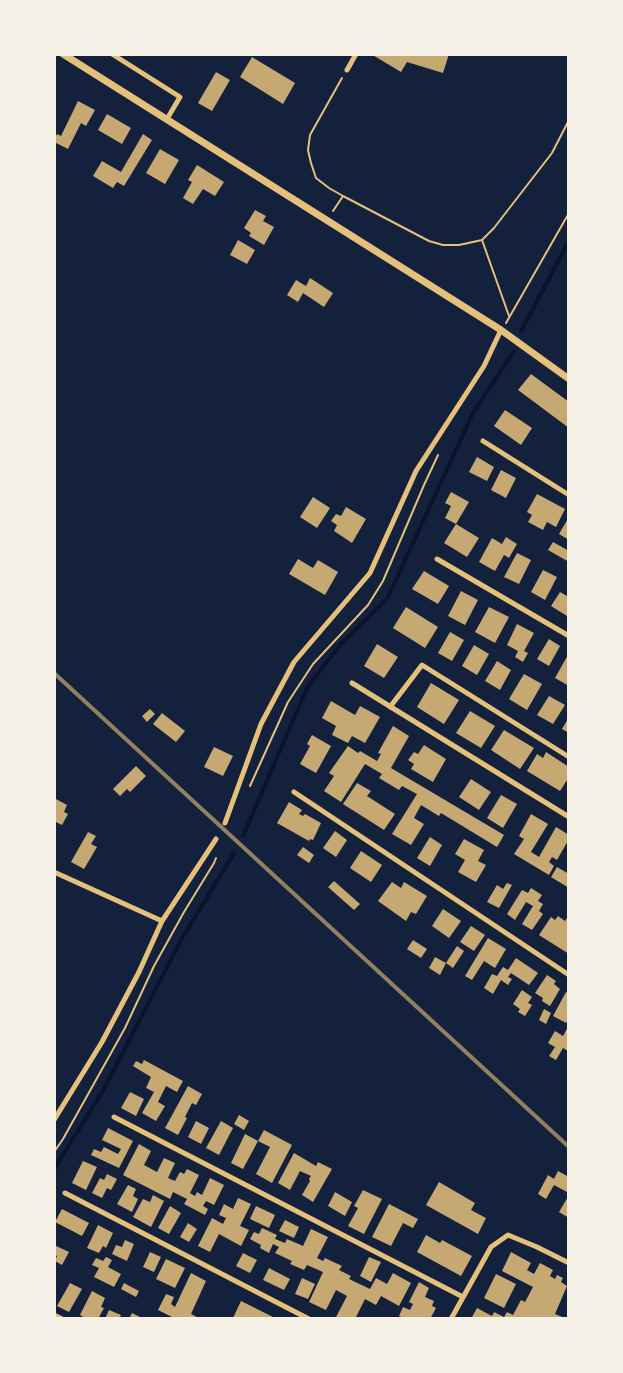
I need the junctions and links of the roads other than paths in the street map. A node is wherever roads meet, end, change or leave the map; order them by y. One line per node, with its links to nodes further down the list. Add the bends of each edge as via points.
1 (63, 54): 5 (street)
2 (112, 54): 5 (street, via 180,97)
3 (356, 54): 4 (street)
4 (347, 70)
5 (167, 119): 6 (street)
6 (501, 330): 7 (street); 17 (street, via 484,366 416,471 370,573 294,662 261,724)
7 (569, 380)
8 (483, 441): 9 (street)
9 (569, 495)
10 (437, 559): 11 (street)
11 (569, 636)
12 (352, 683): 13 (street)
13 (390, 707): 14 (street, via 422,665); 16 (street)
14 (569, 757)
15 (294, 792): 21 (street)
16 (569, 817)
17 (225, 823)
18 (216, 839): 20 (street)
19 (54, 872): 20 (street)
20 (162, 921): 23 (street, via 102,1042)
21 (569, 975)
22 (114, 1117): 26 (street)
23 (54, 1120)
24 (65, 1193): 29 (street)
25 (569, 1263): 26 (street, via 508,1235 491,1247)
26 (463, 1297): 30 (street)
27 (54, 1315): 28 (street)
28 (62, 1319)
29 (309, 1319)
30 (451, 1319)

